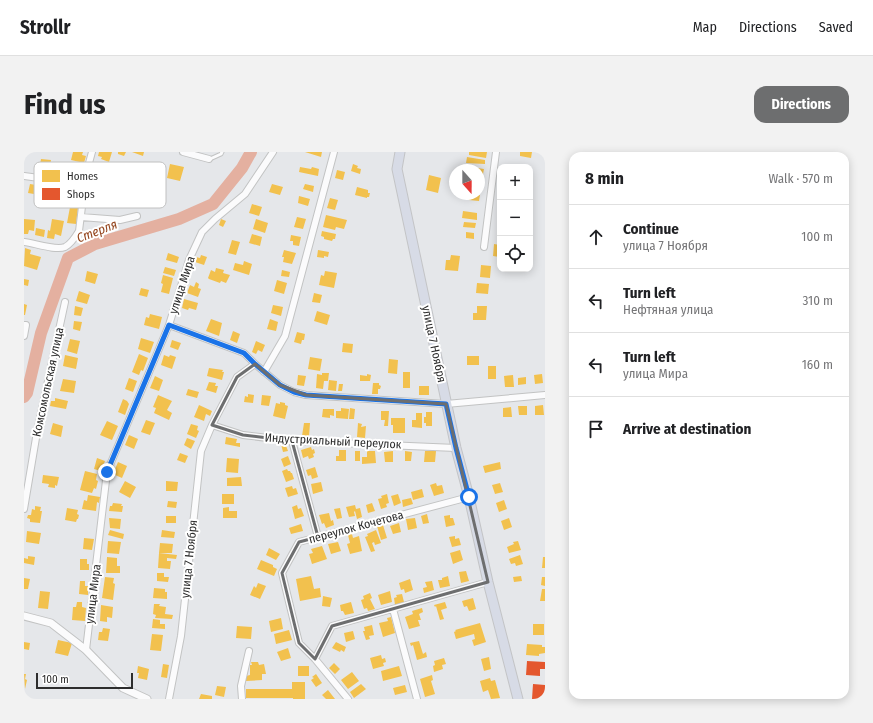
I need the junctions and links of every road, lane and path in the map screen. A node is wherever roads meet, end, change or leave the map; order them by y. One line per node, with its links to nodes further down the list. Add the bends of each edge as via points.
1 (92, 152): 9 (street)
2 (182, 152): 8 (street)
3 (222, 152): 8 (lane)
4 (273, 152): 19 (street, улица Мира, via 245,194 202,232 189,260)
5 (334, 152): 22 (street, via 285,336)
6 (400, 152): 24 (main road, улица 7 Ноября, via 397,169)
7 (496, 152): 16 (street)
8 (209, 160)
9 (89, 162)
10 (24, 176): 11 (street)
11 (34, 177)
12 (82, 208): 14 (street)
13 (137, 216): 14 (street, via 120,220)
14 (81, 217): 15 (street, via 76,237 65,247 56,248)
15 (24, 242)
16 (484, 247)
17 (65, 302): 29 (street, Комсомольская улица, via 37,432)
18 (25, 325): 20 (street)
19 (169, 325): 21 (street, via 244,353); 34 (street, улица Мира, via 107,472)
20 (24, 336)
21 (255, 364): 22 (street); 25 (street, улица 7 Ноября, via 237,377)
22 (264, 372): 24 (street, via 280,385 306,395)
23 (545, 395): 24 (street)
24 (446, 404): 27 (main road, улица 7 Ноября)
25 (212, 425): 26 (street, Индустриальный переулок, via 243,435); 38 (street, улица 7 Ноября, via 202,451 181,636)
26 (292, 442): 27 (street, Индустриальный переулок); 30 (street)
27 (456, 448): 28 (main road, улица 7 Ноября)
28 (469, 497): 30 (street, переулок Кочетова); 31 (main road, улица 7 Ноября)
29 (24, 509)
30 (318, 537): 36 (street, переулок Кочетова, via 299,542 282,573 298,644)
31 (488, 582): 32 (street); 42 (main road, улица 7 Ноября)
32 (393, 609): 36 (street, via 332,626); 41 (street)
33 (24, 616): 34 (street, via 51,623)
34 (86, 650): 37 (street, via 123,688)
35 (249, 651): 39 (street, via 241,686)
36 (315, 659): 40 (street, переулок Кочетова)
37 (147, 699)
38 (169, 699)
39 (242, 699)
40 (348, 699)
41 (417, 699)
42 (518, 699)

